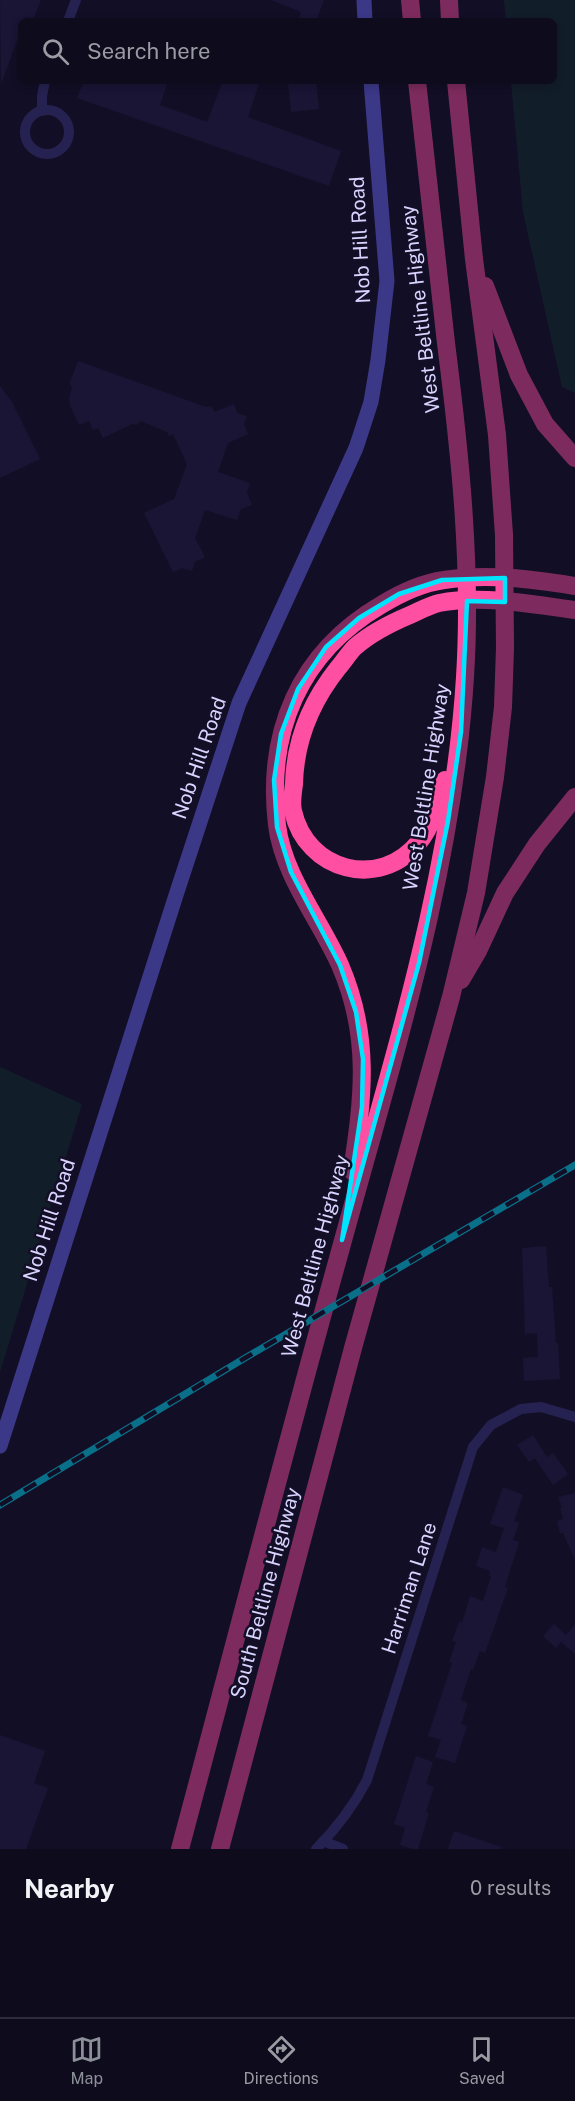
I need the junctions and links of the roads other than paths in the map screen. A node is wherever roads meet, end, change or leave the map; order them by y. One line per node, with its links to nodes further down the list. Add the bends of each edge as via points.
1 (76, 0): 5 (street)
2 (364, 0): 6 (street)
3 (410, 0): 7 (highway)
4 (448, 0): 8 (highway)
5 (69, 18)
6 (366, 18)
7 (412, 18)
8 (450, 18)
9 (44, 84): 13 (street)
10 (371, 84): 24 (street, Nob Hill Road, via 387,282 370,402 356,447 239,703)
11 (417, 84): 18 (highway, West Beltline Highway, via 458,440 465,535 467,646)
12 (456, 84): 14 (highway)
13 (42, 111): 13 (street, via 31,117 26,136 32,148 51,154 67,143 69,130 57,112)
14 (474, 260): 15 (highway, via 519,375 546,424); 20 (highway, via 497,435 504,535 505,648 495,777 476,893)
15 (575, 458)
16 (575, 586): 21 (highway, via 483,577 442,580 399,594 358,618 326,647 298,689 281,734 274,780 278,827 291,872 340,965 356,1012 363,1059 362,1107)
17 (575, 610): 18 (highway, via 480,600 438,603 389,624 355,647 324,686 303,727 294,764 293,811 306,840 330,862 352,870 373,870 398,860 419,842 433,818)
18 (461, 732): 21 (highway, West Beltline Highway, via 448,821 419,963)
19 (575, 796): 20 (highway, via 505,893)
20 (451, 998): 27 (highway, South Beltline Highway)
21 (342, 1240): 22 (highway, West Beltline Highway)
22 (306, 1377): 26 (highway, South Beltline Highway)
23 (575, 1417): 25 (street, Harriman Lane, via 541,1407 521,1409 491,1425 473,1447 367,1780 341,1823)
24 (0, 1446)
25 (320, 1845): 28 (street)
26 (180, 1849)
27 (220, 1849)
28 (343, 1849)

